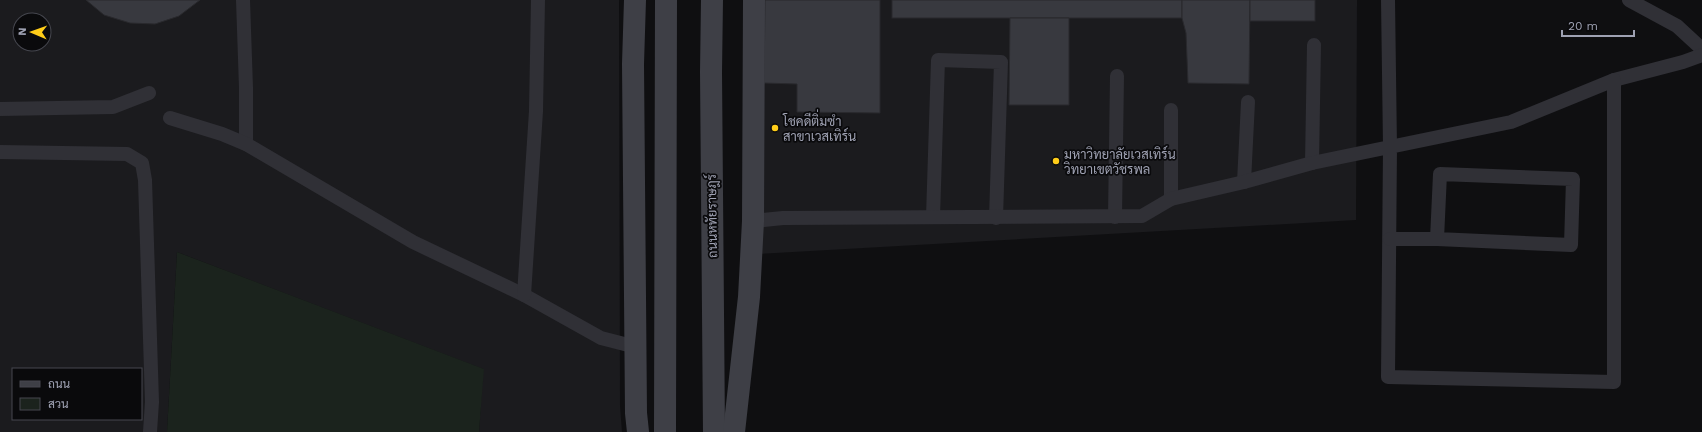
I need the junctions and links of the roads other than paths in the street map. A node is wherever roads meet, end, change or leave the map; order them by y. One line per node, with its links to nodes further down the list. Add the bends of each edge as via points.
1 (243, 0): 19 (lane)
2 (538, 0): 31 (lane, via 536,111)
3 (635, 0): 32 (main road, via 633,64)
4 (666, 0): 35 (main road)
5 (712, 0): 36 (main road, ถนนหทัยราษฎร์)
6 (754, 0): 28 (main road)
7 (1388, 0): 20 (lane)
8 (1629, 0): 10 (lane, via 1677,26)
9 (1314, 45): 22 (lane)
10 (1702, 49)
11 (1702, 55): 13 (lane)
12 (1117, 76): 26 (lane)
13 (1614, 80): 20 (lane, via 1511,122); 29 (lane, via 1614,382 1388,377)
14 (149, 93): 16 (lane, via 113,107)
15 (1248, 102): 23 (lane)
16 (0, 109)
17 (1171, 110): 24 (lane)
18 (170, 118): 19 (lane)
19 (246, 144): 31 (lane, via 414,242)
20 (1390, 147): 22 (lane); 29 (lane)
21 (0, 152): 33 (lane, via 126,154 142,163 145,180 152,402)
22 (1312, 163): 23 (lane)
23 (1244, 182): 24 (lane)
24 (1171, 199): 26 (lane, via 1142,216)
25 (933, 217): 27 (lane); 27 (lane, via 938,60 1001,62); 28 (lane, via 783,218)
26 (1115, 217): 27 (lane)
27 (996, 218)
28 (753, 221): 37 (main road, via 749,297)
29 (1390, 239): 30 (lane)
30 (1437, 239): 30 (lane, via 1440,174 1573,180 1571,245)
31 (524, 295): 32 (lane, via 601,338)
32 (636, 348): 34 (main road)
33 (150, 432)
34 (638, 432)
35 (664, 432)
36 (714, 432)
37 (734, 432)

